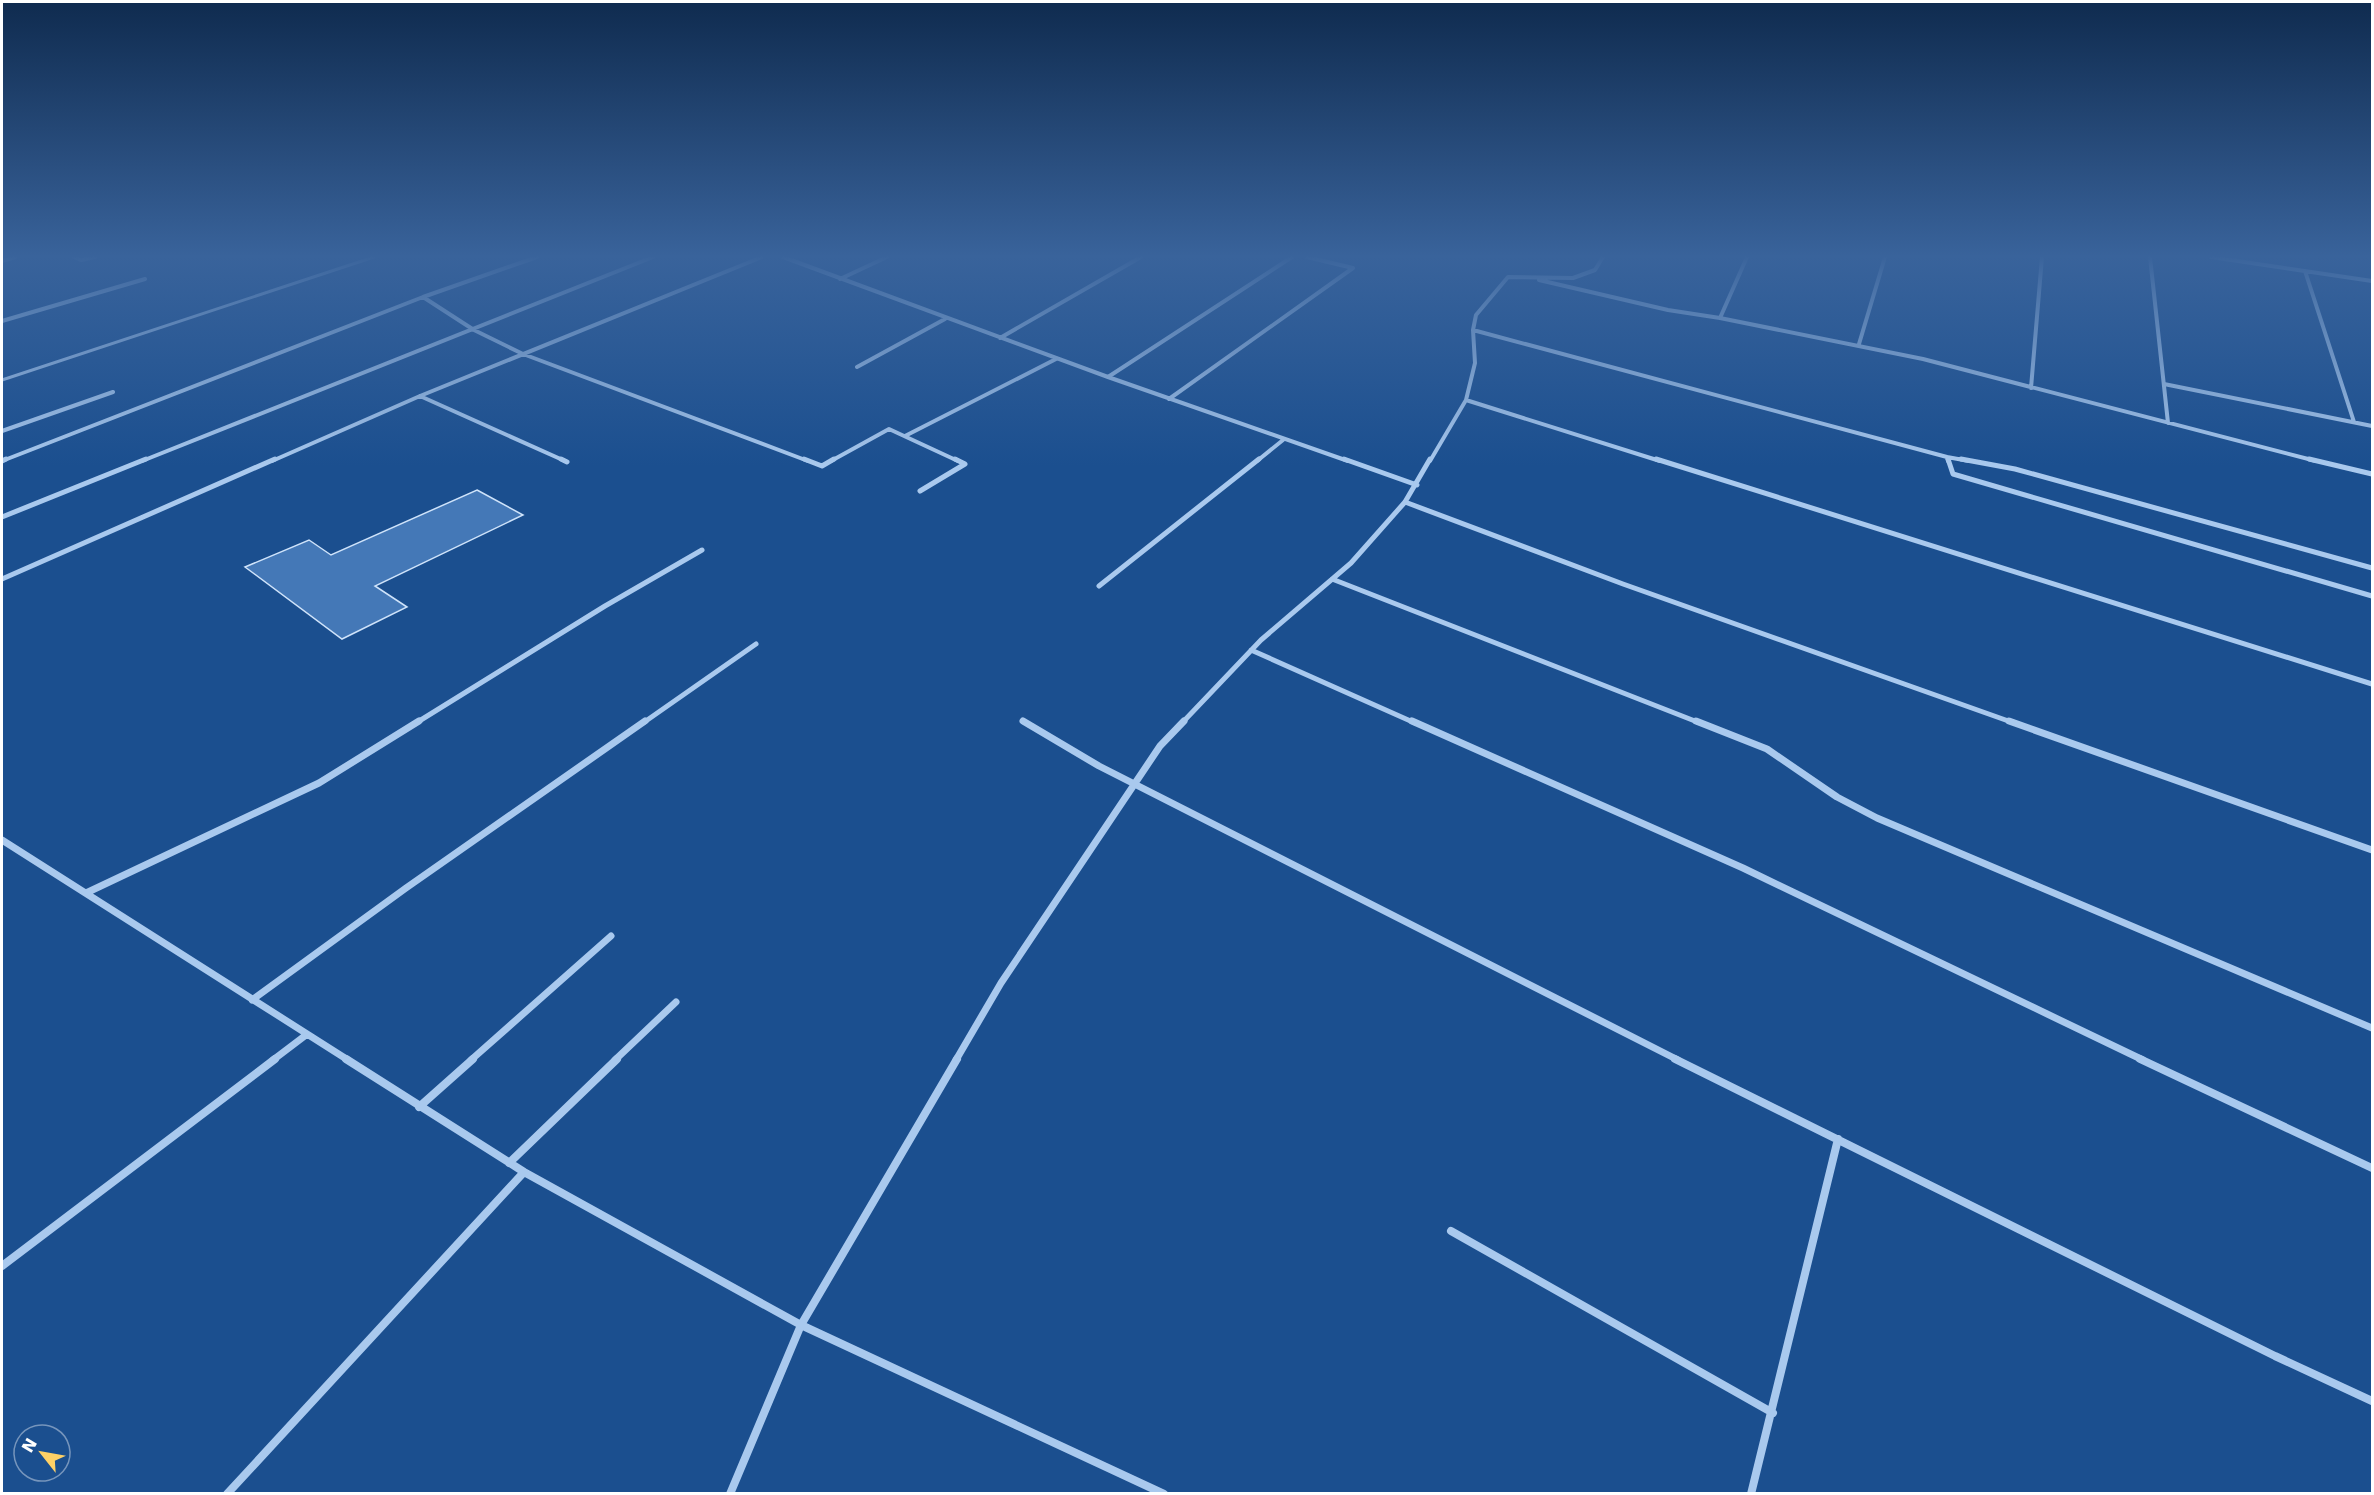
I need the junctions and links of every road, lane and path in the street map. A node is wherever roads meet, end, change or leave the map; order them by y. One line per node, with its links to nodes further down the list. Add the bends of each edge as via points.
1 (163, 327): 25 (lane)
2 (347, 327): 39 (street)
3 (469, 327): 17 (street)
4 (482, 327): 17 (street)
5 (590, 327): 21 (street)
6 (930, 327): 23 (street)
7 (969, 327): 19 (street)
8 (1020, 327): 19 (street)
9 (1185, 327): 24 (street)
10 (1270, 327): 30 (street)
11 (1474, 327): 18 (street)
12 (1767, 327): 20 (street)
13 (1864, 327): 20 (street)
14 (2036, 327): 27 (street)
15 (2158, 327): 26 (street)
16 (2323, 327): 33 (street)
17 (474, 330): 21 (street); 45 (street)
18 (1473, 330): 31 (street, via 1474,363); 38 (street)
19 (1000, 338): 22 (street)
20 (1859, 344): 27 (street)
21 (523, 354): 29 (street); 36 (street, via 822,466 890,429)
22 (1056, 359): 24 (street); 36 (street)
23 (857, 368)
24 (1108, 377): 30 (street)
25 (2, 380)
26 (2164, 384): 32 (street); 33 (street)
27 (2031, 388): 32 (street)
28 (113, 392): 35 (street)
29 (420, 396): 40 (street); 48 (street)
30 (1169, 399): 37 (street)
31 (1466, 400): 42 (street); 54 (street)
32 (2168, 423): 41 (street, via 2254,448)
33 (2354, 423): 34 (street)
34 (2373, 426)
35 (2, 431)
36 (906, 436): 43 (street, via 966,464)
37 (1283, 440): 42 (street); 50 (street)
38 (1947, 457): 47 (street, via 2015,469); 51 (street, via 1953,474)
39 (2, 461)
40 (567, 462)
41 (2373, 474)
42 (1417, 485): 44 (street)
43 (920, 491)
44 (1405, 502): 49 (street); 58 (street, via 1634,588)
45 (2, 517)
46 (702, 550): 59 (street, via 319,783)
47 (2373, 568)
48 (2, 579)
49 (1332, 579): 53 (street); 63 (street, via 1767,749 1837,797 1877,818)
50 (1099, 586)
51 (2373, 596)
52 (756, 644): 61 (street)
53 (1251, 650): 56 (street, via 1160,746); 68 (street, via 1743,868)
54 (2373, 684)
55 (1023, 721): 56 (street)
56 (1135, 783): 66 (street); 72 (street, via 1001,983)
57 (2, 840): 59 (street)
58 (2373, 850)
59 (86, 893): 61 (street)
60 (611, 936): 65 (street)
61 (252, 1000): 64 (street)
62 (676, 1002): 67 (street)
63 (2373, 1028)
64 (306, 1035): 65 (street); 71 (street)
65 (419, 1107): 67 (street)
66 (1838, 1139): 73 (street); 74 (street)
67 (509, 1163): 69 (street)
68 (2373, 1168)
69 (524, 1172): 72 (street); 75 (street)
70 (1451, 1231): 74 (street)
71 (2, 1266)
72 (801, 1325): 76 (street); 77 (street)
73 (2373, 1401)
74 (1773, 1413): 78 (street)
75 (227, 1494)
76 (730, 1494)
77 (1164, 1494)
78 (1751, 1494)

